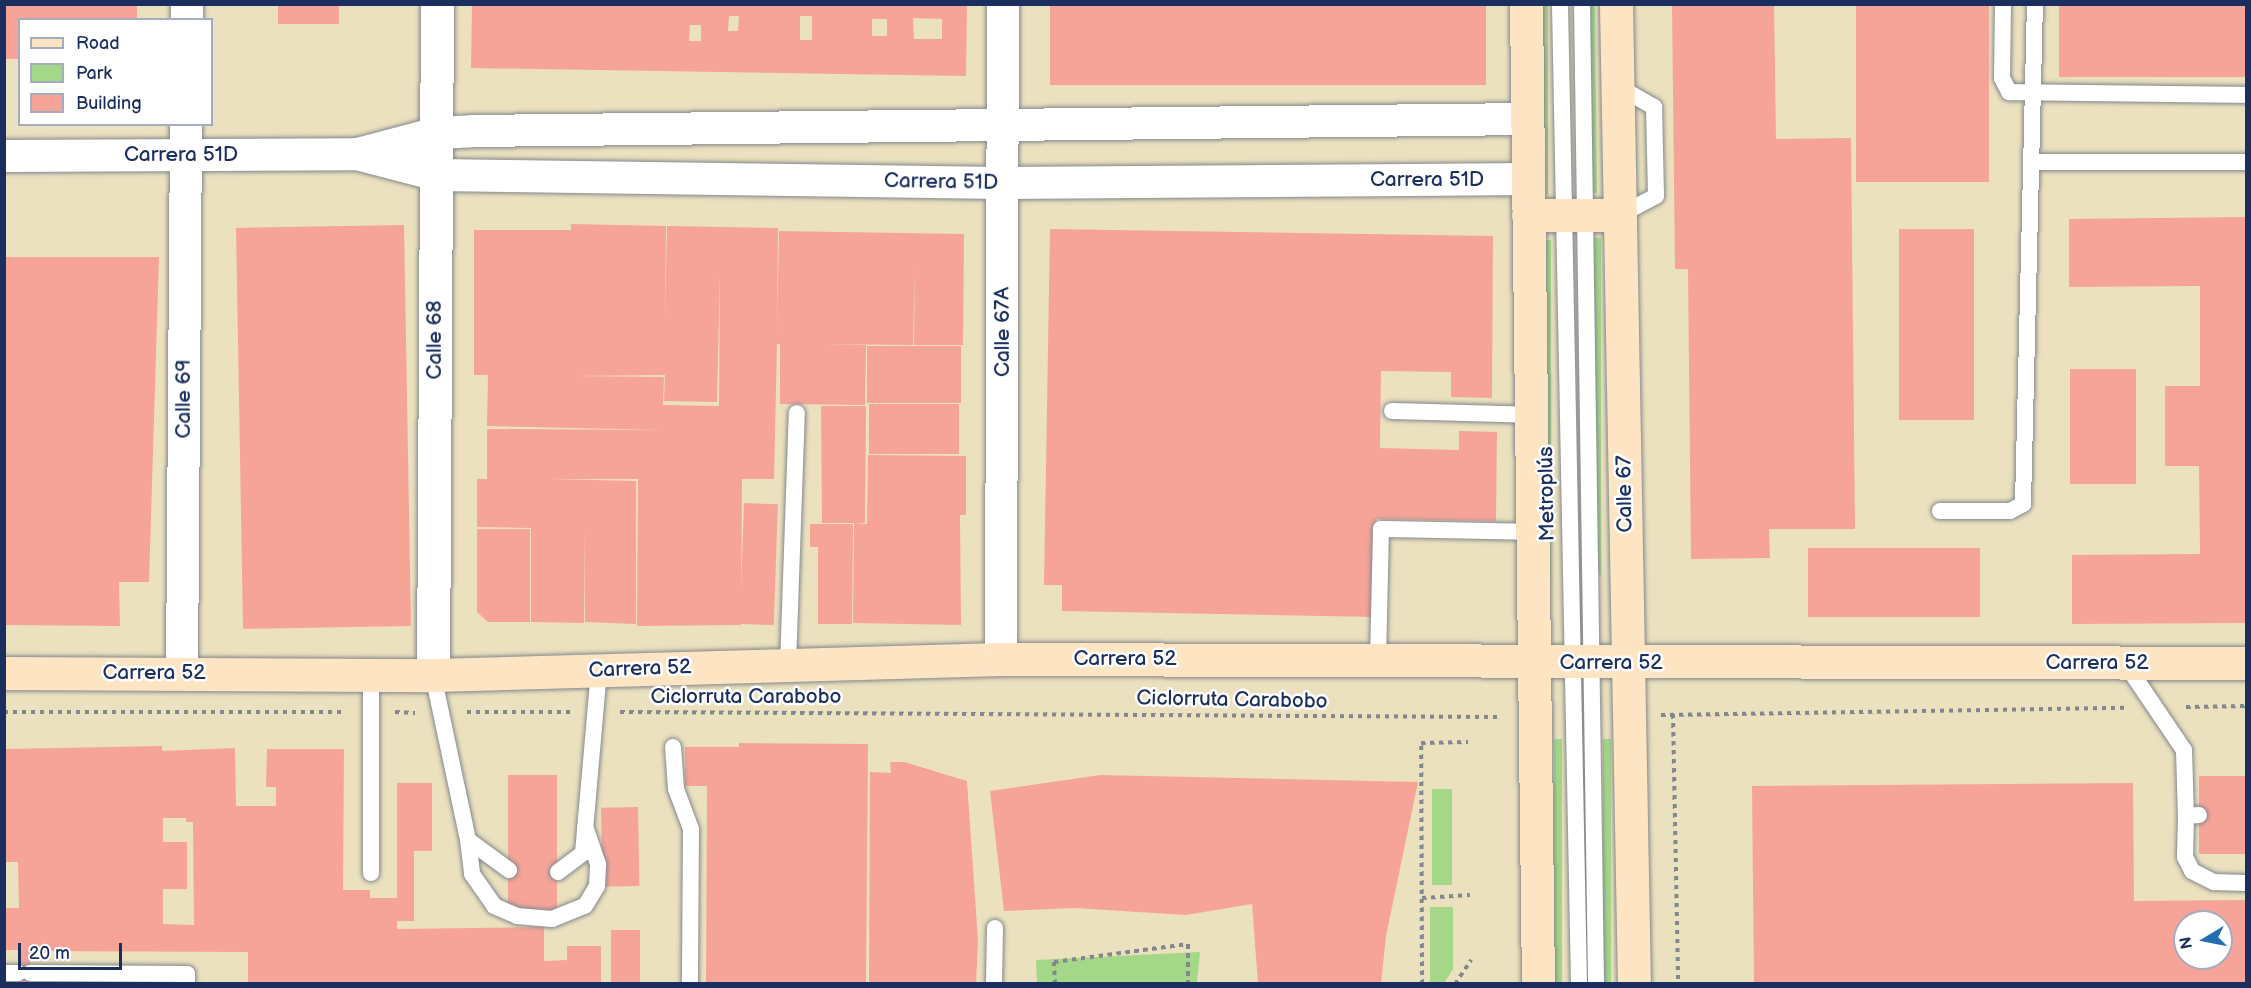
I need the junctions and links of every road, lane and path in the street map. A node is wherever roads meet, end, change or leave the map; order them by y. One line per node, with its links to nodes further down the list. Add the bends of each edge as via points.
1 (437, 4): 13 (street, Calle 68)
2 (1004, 4): 12 (street, Calle 67A)
3 (1526, 4): 11 (main road)
4 (1560, 4): 22 (lane, Metroplús)
5 (1582, 4): 22 (lane, Metroplús)
6 (1616, 4): 23 (main road, Calle 67)
7 (2003, 4): 9 (lane, via 2004,86 2017,94)
8 (2035, 4): 9 (lane)
9 (2033, 94): 10 (lane); 17 (lane)
10 (2247, 95)
11 (1527, 119): 12 (street, Carrera 51D); 20 (main road)
12 (1003, 125): 13 (street, Carrera 51D); 21 (street, Calle 67A)
13 (437, 133): 15 (street, Carrera 51D); 19 (street, Calle 68)
14 (186, 140): 15 (street, Carrera 51D); 16 (street, Carrera 51D); 40 (street, Calle 69)
15 (357, 154): 19 (street, Carrera 51D)
16 (4, 156)
17 (2032, 162): 18 (lane); 28 (lane, via 2023,504 2010,511)
18 (2247, 162)
19 (437, 175): 21 (street, Carrera 51D); 42 (street, Calle 68)
20 (1528, 179): 21 (street, Carrera 51D); 24 (main road)
21 (1003, 183): 30 (street, Calle 67A)
22 (1574, 215): 23 (main road); 24 (main road); 33 (lane, Metroplús)
23 (1620, 215): 34 (main road, Calle 67)
24 (1528, 216): 27 (main road)
25 (1392, 411): 27 (lane)
26 (797, 413): 37 (lane)
27 (1531, 415): 29 (main road)
28 (1940, 511)
29 (1532, 531): 31 (lane, via 1381,529); 32 (main road)
30 (1002, 659): 31 (main road, Carrera 52); 37 (main road, Carrera 52)
31 (1378, 661): 32 (main road, Carrera 52)
32 (1534, 662): 33 (main road, Carrera 52); 70 (main road)
33 (1582, 663): 34 (main road, Carrera 52); 71 (lane, Metroplús); 72 (lane, Metroplús)
34 (1628, 663): 35 (main road, Carrera 52); 73 (main road, Calle 67)
35 (2125, 663): 36 (main road, Carrera 52); 44 (lane)
36 (2247, 663)
37 (788, 664): 38 (main road, Carrera 52)
38 (599, 670): 42 (main road, Carrera 52); 48 (lane)
39 (4, 673): 40 (main road, Carrera 52)
40 (182, 674): 41 (main road, Carrera 52)
41 (371, 675): 42 (main road, Carrera 52); 46 (lane)
42 (434, 675): 47 (lane)
43 (2247, 706): 44 (path)
44 (2157, 707): 57 (lane, via 2184,750 2192,815 2185,857 2192,871 2214,882); 74 (path, via 1673,714)
45 (4, 711): 46 (path, Ciclorruta Carabobo)
46 (369, 712): 47 (path, Ciclorruta Carabobo); 56 (lane)
47 (440, 712): 48 (path, Ciclorruta Carabobo); 53 (lane)
48 (596, 712): 49 (path, Ciclorruta Carabobo); 52 (lane)
49 (1486, 717)
50 (1468, 742): 59 (path, via 1421,743)
51 (673, 747): 64 (lane, via 676,789 691,830)
52 (585, 827): 53 (lane, via 598,864 597,886 585,906 552,919 517,916 494,906 472,874); 55 (lane, via 583,853)
53 (468, 840): 54 (lane)
54 (509, 870)
55 (558, 872)
56 (371, 873)
57 (2247, 883)
58 (1470, 895): 59 (path)
59 (1422, 898): 68 (path)
60 (995, 928): 65 (lane)
61 (1471, 960): 69 (path)
62 (17, 973): 63 (lane, via 187,974)
63 (187, 984)
64 (690, 984)
65 (994, 984)
66 (1055, 984): 67 (path, via 1054,962 1188,944)
67 (1188, 984)
68 (1422, 984)
69 (1455, 984)
70 (1538, 984)
71 (1579, 984)
72 (1596, 984)
73 (1634, 984)
74 (1678, 984)

